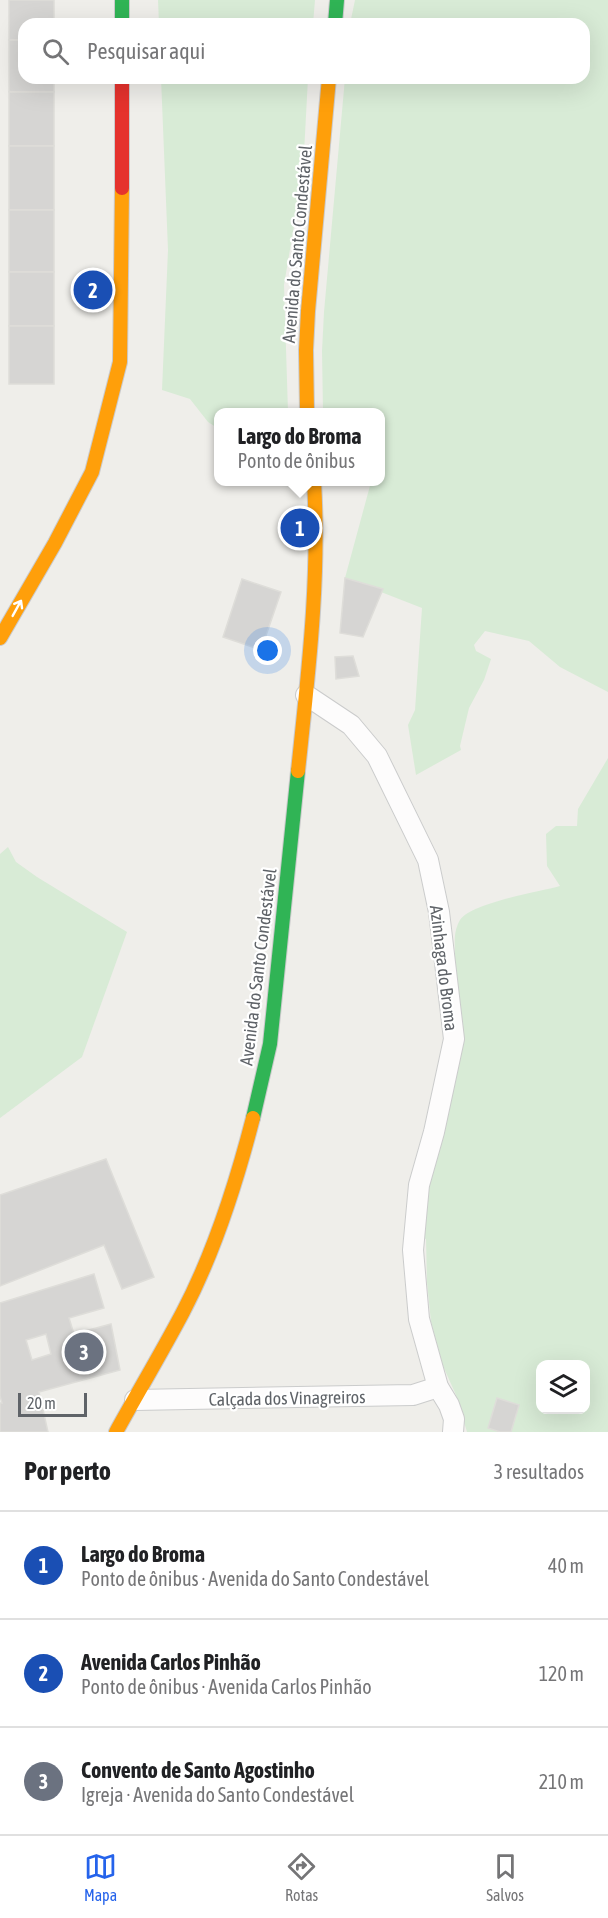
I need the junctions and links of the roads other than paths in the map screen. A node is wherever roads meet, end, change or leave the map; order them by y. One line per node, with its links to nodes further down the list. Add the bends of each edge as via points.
1 (122, 0): 3 (main road)
2 (337, 0): 4 (main road)
3 (122, 18)
4 (335, 18)
5 (122, 84): 9 (main road, via 120,362 92,472)
6 (328, 84): 7 (main road, Avenida do Santo Condestável, via 308,311)
7 (307, 408)
8 (314, 486): 12 (main road, Avenida do Santo Condestável, via 316,570)
9 (34, 577): 10 (main road); 11 (main road, one-way to 9)
10 (9, 593)
11 (0, 638)
12 (306, 695): 13 (street, Azinhaga do Broma, via 351,725 377,756 428,860 439,912 454,1039 419,1185 413,1250 419,1319); 14 (main road, Avenida do Santo Condestável, via 270,1044 256,1104 215,1239 184,1310)
13 (438, 1387): 14 (street, Calçada dos Vinagreiros, via 413,1395); 16 (street, Azinhaga do Broma, via 454,1419)
14 (135, 1400): 15 (main road, Avenida do Santo Condestável)
15 (116, 1432)
16 (453, 1432)

